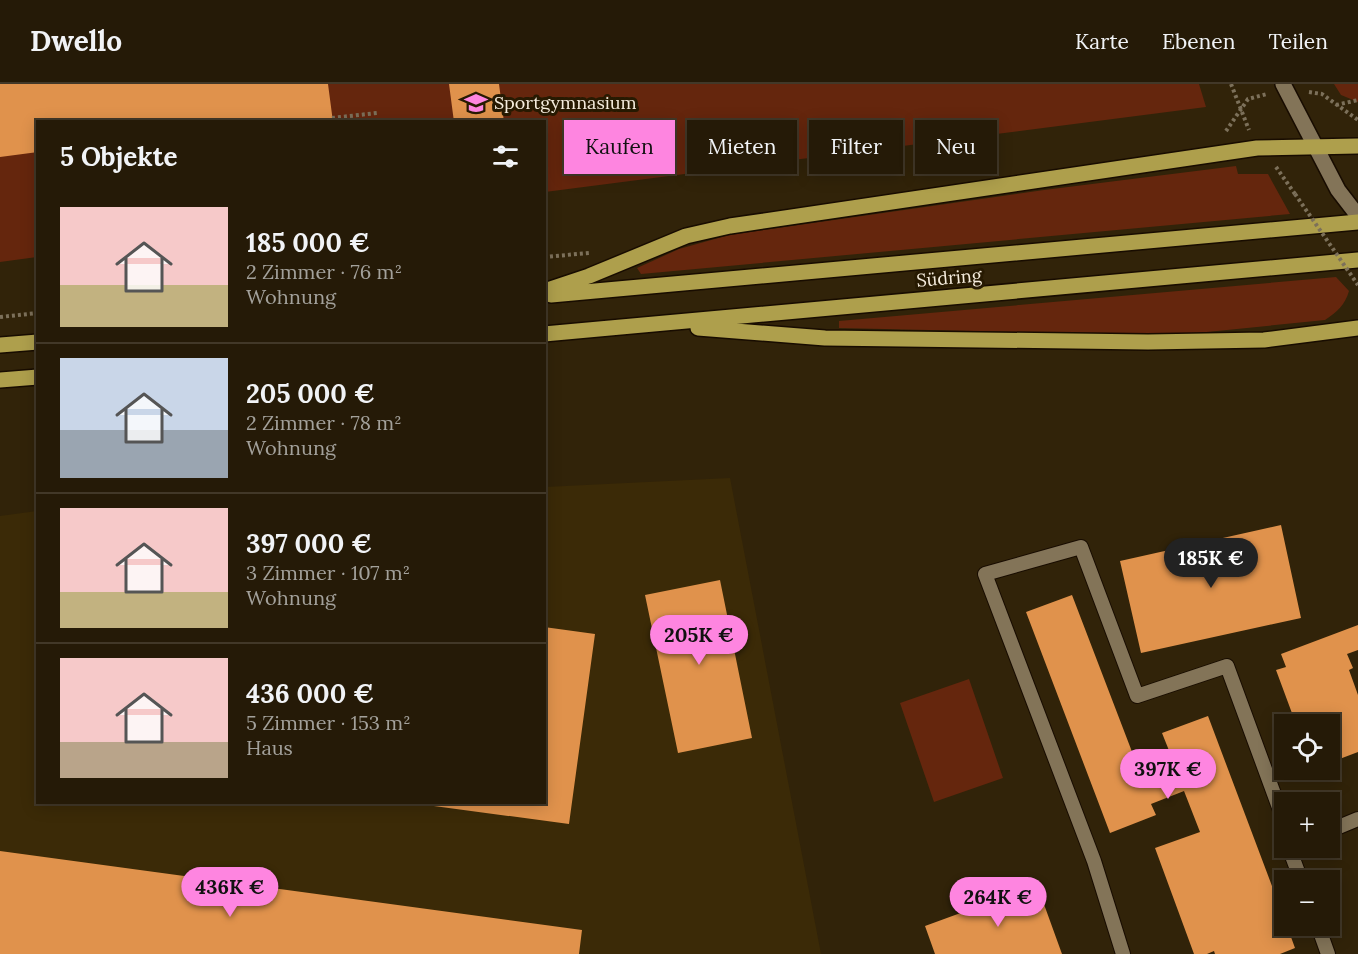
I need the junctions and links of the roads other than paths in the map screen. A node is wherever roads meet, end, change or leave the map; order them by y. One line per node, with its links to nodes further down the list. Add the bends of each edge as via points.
1 (1283, 84): 3 (main road)
2 (1358, 146): 3 (main road)
3 (1315, 147): 4 (main road, via 1338,190); 7 (main road, via 1257,148 730,226 686,236)
4 (1358, 216)
5 (1358, 222): 8 (main road, Südring)
6 (1358, 260): 9 (main road, Südring)
7 (546, 292)
8 (546, 293)
9 (657, 324): 10 (main road, via 825,338 1148,342 1264,340); 11 (main road, Südring)
10 (1358, 328)
11 (546, 334)
12 (36, 342): 13 (main road)
13 (0, 345)
14 (36, 377): 15 (main road)
15 (0, 380)
16 (1274, 794): 20 (lane, via 1227,666 1137,696 1080,547 985,574 1094,861)
17 (1358, 819): 18 (lane)
18 (1340, 826)
19 (1322, 936): 21 (lane)
20 (1123, 954)
21 (1328, 954)

